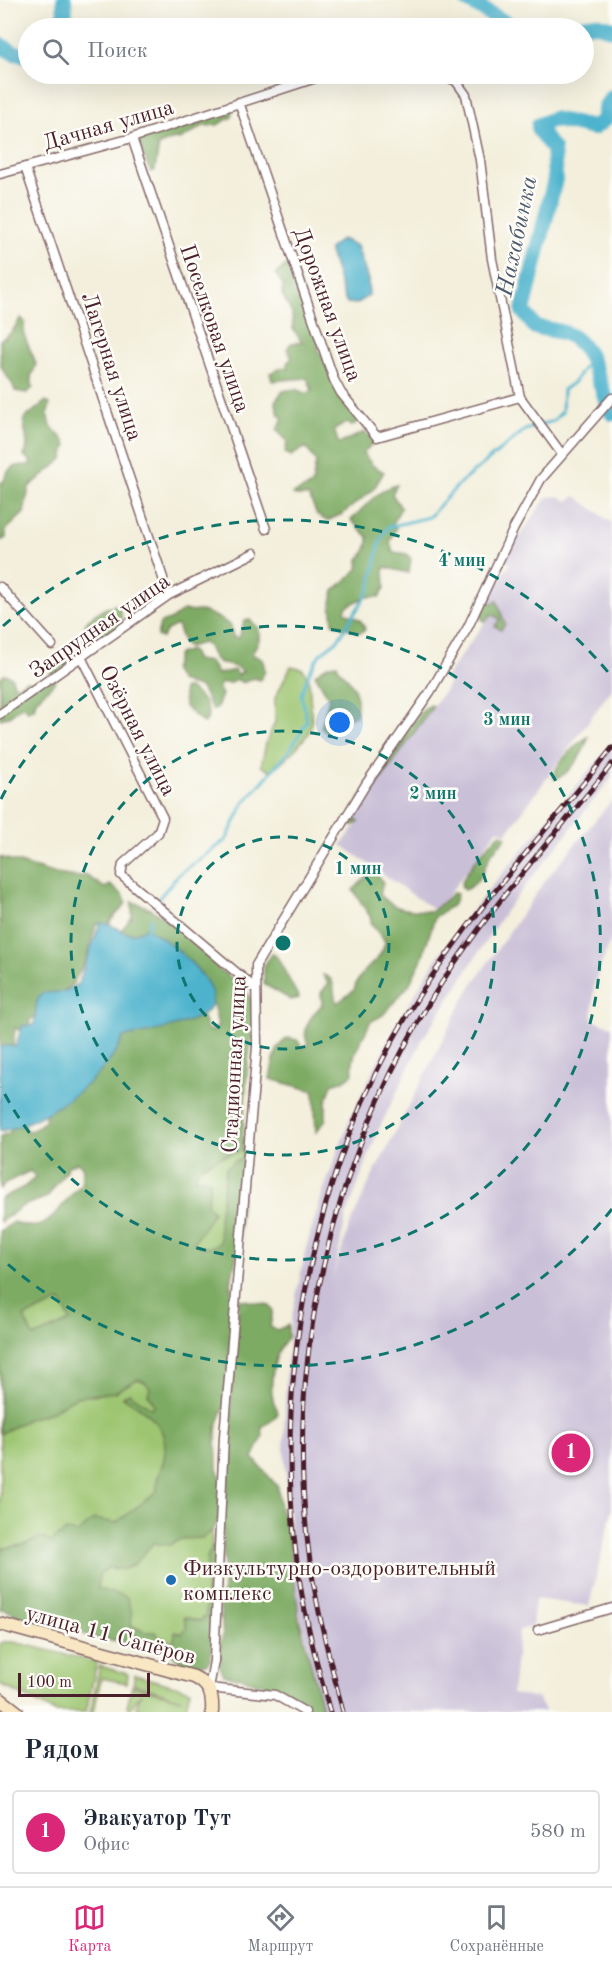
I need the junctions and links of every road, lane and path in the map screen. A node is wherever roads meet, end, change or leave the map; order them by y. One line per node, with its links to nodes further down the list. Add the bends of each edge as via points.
1 (296, 84): 3 (street, Дачная улица)
2 (459, 84): 7 (street, via 465,90 480,160 492,259)
3 (239, 102): 4 (street, Дачная улица); 7 (street, Дорожная улица, via 334,380 376,437)
4 (132, 138): 5 (street, Дачная улица); 10 (street, Поселковая улица)
5 (25, 167): 6 (street, Дачная улица); 12 (street, Лагерная улица)
6 (0, 174)
7 (520, 397): 9 (street)
8 (612, 398): 9 (street, Стадионная улица)
9 (561, 453): 17 (street, Стадионная улица, via 531,496 468,627 430,692 366,784 261,955 254,974)
10 (266, 529)
11 (254, 553): 15 (street, Запрудная улица, via 169,595)
12 (163, 578)
13 (0, 587): 14 (street)
14 (52, 645)
15 (82, 659): 16 (street, Запрудная улица); 17 (street, Озёрная улица, via 163,818 158,833 120,867 121,875)
16 (0, 714)
17 (256, 989): 23 (street, Стадионная улица, via 257,1047 224,1436 214,1661)
18 (612, 1608): 20 (street)
19 (0, 1624): 22 (street, улица 11 Сапёров)
20 (538, 1630)
21 (0, 1632): 22 (street)
22 (29, 1633): 23 (street, улица 11 Сапёров, via 194,1677)
23 (209, 1688): 26 (street); 27 (street, via 275,1695)
24 (0, 1701): 25 (street)
25 (17, 1712)
26 (212, 1712)
27 (305, 1712)

